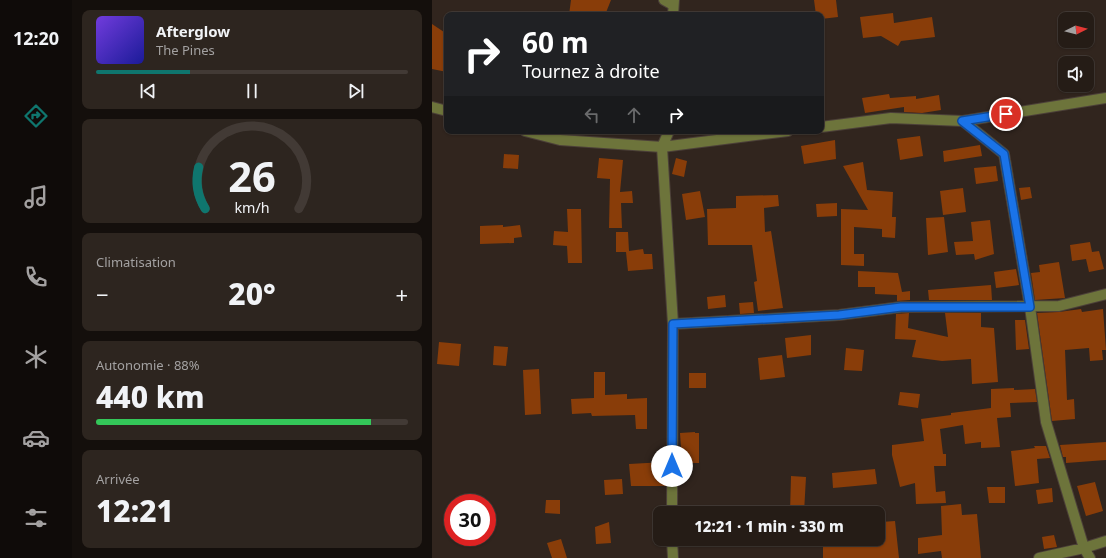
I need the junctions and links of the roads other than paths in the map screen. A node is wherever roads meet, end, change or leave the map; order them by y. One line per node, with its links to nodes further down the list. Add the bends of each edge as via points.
1 (1106, 98): 4 (street)
2 (432, 107): 3 (street)
3 (444, 110)
4 (962, 121): 5 (street, via 891,118); 11 (street, via 1004,154)
5 (824, 127)
6 (537, 134): 9 (street, via 560,140)
7 (668, 134): 9 (street)
8 (764, 134): 9 (street)
9 (662, 147): 12 (street)
10 (1106, 294): 11 (street, via 1059,306)
11 (1030, 307): 12 (street, via 901,307 839,315); 16 (street, via 1046,422)
12 (673, 324): 13 (street)
13 (672, 506)
14 (1106, 541): 16 (street)
15 (673, 546): 17 (street)
16 (1084, 548): 18 (street); 19 (street); 20 (street)
17 (674, 558)
18 (1039, 558)
19 (1079, 558)
20 (1090, 558)

